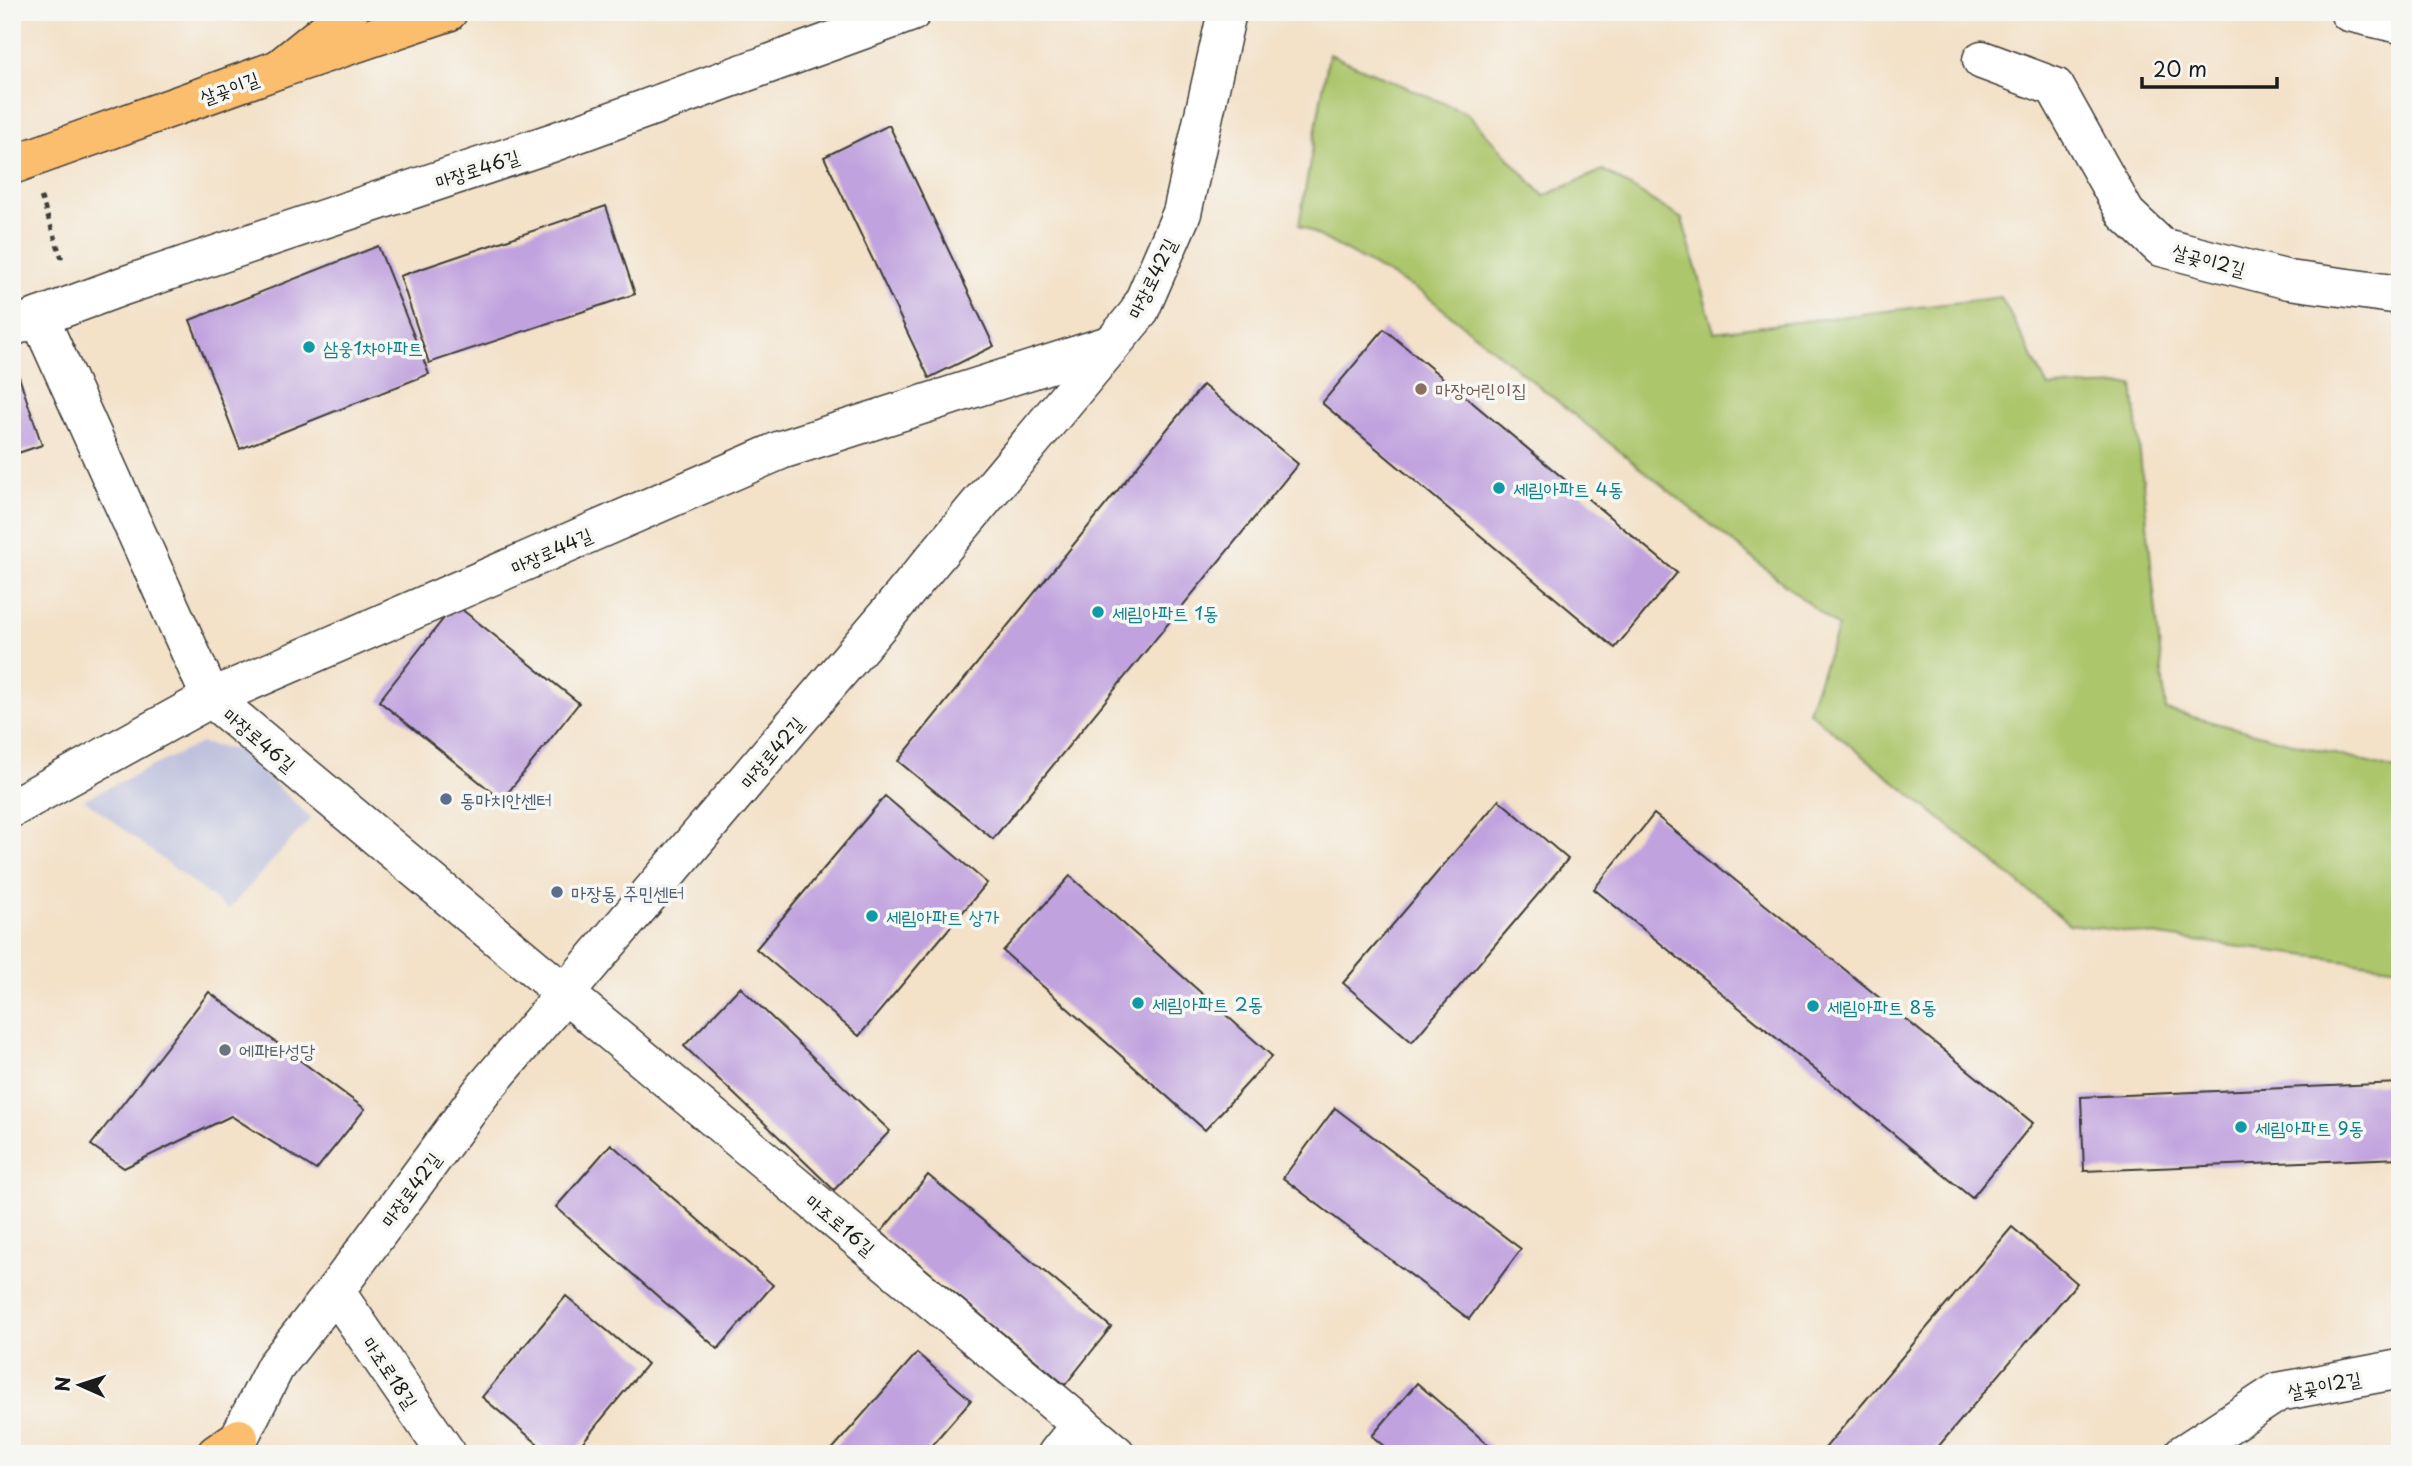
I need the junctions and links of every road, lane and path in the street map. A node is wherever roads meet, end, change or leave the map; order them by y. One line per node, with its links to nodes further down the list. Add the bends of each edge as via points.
1 (349, 12): 8 (main road)
2 (448, 12): 8 (main road, 살곶이길)
3 (912, 12): 11 (street, 마장로46길, via 554,142)
4 (1227, 12): 13 (street, 마장로42길, via 1182,213 1139,312)
5 (2349, 12): 6 (street)
6 (2400, 24)
7 (1982, 60): 10 (street, 살곶이2길, via 2055,87 2126,214 2161,247 2289,280)
8 (279, 69): 9 (main road, 살곶이길)
9 (20, 162): 11 (path)
10 (2400, 295)
11 (77, 303): 12 (street, 마장로46길)
12 (26, 322): 14 (street, 마장로46길)
13 (1112, 344): 14 (street, 마장로44길, via 781,450); 16 (street, 마장로42길)
14 (211, 698): 15 (street, 마장로44길); 16 (street, 마장로46길)
15 (12, 808)
16 (565, 994): 17 (street, 마장로42길, via 483,1090); 19 (street, 마조로16길)
17 (335, 1291): 20 (street, 마장로42길, via 275,1367); 21 (street, 마조로18길)
18 (2400, 1369): 24 (street, 살곶이2길, via 2278,1392)
19 (1081, 1424): 22 (street); 23 (street, 마조로16길)
20 (230, 1448)
21 (447, 1454)
22 (1057, 1454)
23 (1116, 1454)
24 (2183, 1454)

